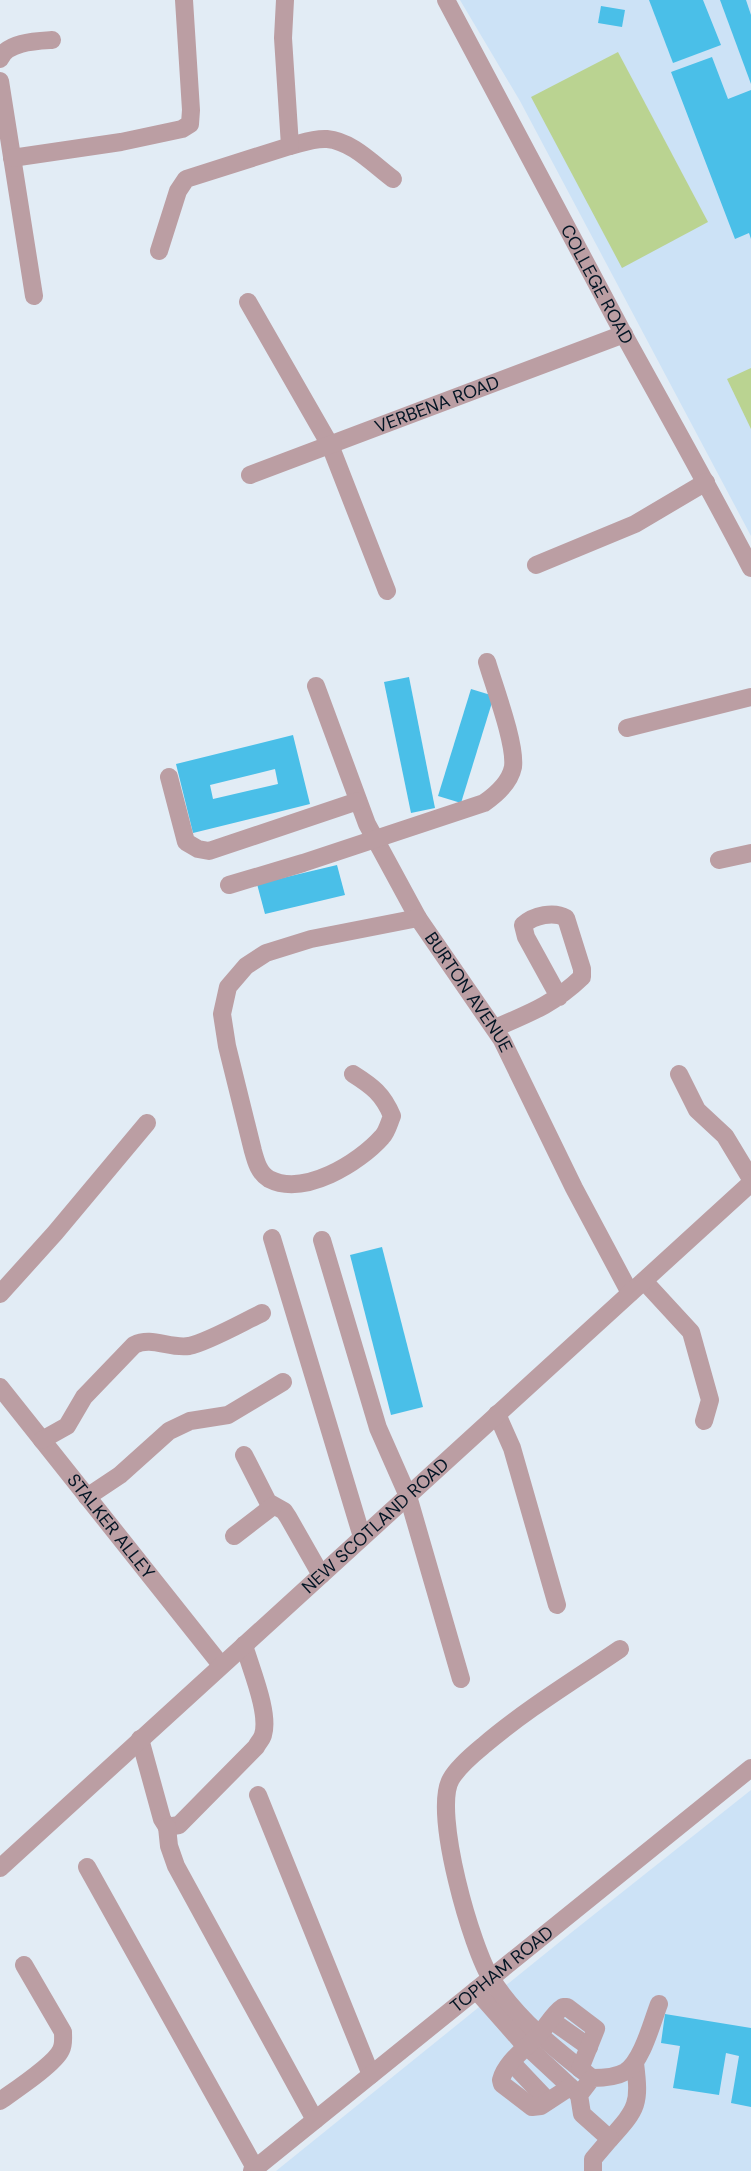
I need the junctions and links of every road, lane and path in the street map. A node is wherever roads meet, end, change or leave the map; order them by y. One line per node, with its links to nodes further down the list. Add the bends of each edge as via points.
1 (184, 0): 8 (street, via 189,124 183,129 121,142)
2 (285, 0): 7 (street, via 283,38)
3 (446, 0): 13 (street, COLLEGE ROAD)
4 (52, 40): 5 (street, via 15,46)
5 (0, 59)
6 (0, 81): 8 (street)
7 (290, 147): 9 (street, via 330,139 345,144); 10 (street, via 186,179 178,191)
8 (12, 158): 11 (street)
9 (393, 179)
10 (159, 251)
11 (34, 296)
12 (248, 302): 14 (street)
13 (624, 334): 14 (street, VERBENA ROAD); 16 (street, COLLEGE ROAD)
14 (330, 445): 15 (street, VERBENA ROAD); 19 (street)
15 (250, 475)
16 (706, 482): 17 (street, via 635,524); 18 (street, COLLEGE ROAD)
17 (536, 565)
18 (751, 568)
19 (387, 591)
20 (487, 662): 26 (street, via 514,752 509,778 484,803)
21 (316, 686): 25 (street, BURTON AVENUE)
22 (751, 697): 23 (street)
23 (627, 729)
24 (169, 777): 25 (street, via 186,842 209,851)
25 (358, 801): 26 (street, BURTON AVENUE)
26 (375, 838): 29 (street); 30 (street, BURTON AVENUE)
27 (751, 853): 28 (street)
28 (719, 860)
29 (229, 885)
30 (418, 918): 32 (street, BURTON AVENUE); 33 (street, via 311,939 266,953 246,966 228,987 222,1014 227,1046 252,1152 268,1178 305,1184 357,1159 384,1136 392,1116 386,1101)
31 (560, 997): 32 (street)
32 (495, 1028): 40 (street, BURTON AVENUE)
33 (353, 1074)
34 (679, 1074): 36 (street, via 697,1110 725,1136)
35 (147, 1123): 41 (street)
36 (751, 1181): 39 (street, NEW SCOTLAND ROAD)
37 (272, 1238): 53 (street)
38 (322, 1240): 49 (street, via 378,1428)
39 (644, 1281): 40 (street, NEW SCOTLAND ROAD); 46 (street, via 691,1332 710,1400)
40 (630, 1293): 45 (street, NEW SCOTLAND ROAD)
41 (0, 1294)
42 (262, 1313): 47 (street, via 191,1345 142,1341 84,1397 67,1426)
43 (283, 1382): 50 (street, via 228,1415 190,1421 169,1431 120,1475)
44 (0, 1387): 47 (street, STALKER ALLEY)
45 (497, 1414): 49 (street, NEW SCOTLAND ROAD); 55 (street, via 512,1448)
46 (704, 1421)
47 (42, 1440): 50 (street, STALKER ALLEY)
48 (244, 1455): 51 (street)
49 (408, 1496): 53 (street, NEW SCOTLAND ROAD); 59 (street)
50 (87, 1497): 58 (street, STALKER ALLEY)
51 (273, 1506): 52 (street); 54 (street, via 284,1511)
52 (234, 1536)
53 (362, 1537): 54 (street, NEW SCOTLAND ROAD)
54 (321, 1575): 56 (street, NEW SCOTLAND ROAD)
55 (556, 1605)
56 (244, 1645): 58 (street, NEW SCOTLAND ROAD); 63 (street, via 262,1709 263,1737 179,1826)
57 (620, 1650): 67 (street, via 512,1721 450,1779 446,1822 452,1862)
58 (221, 1665): 60 (street, NEW SCOTLAND ROAD)
59 (461, 1678)
60 (140, 1739): 63 (street); 65 (street, NEW SCOTLAND ROAD)
61 (751, 1768): 67 (street, TOPHAM ROAD)
62 (258, 1795): 73 (street)
63 (167, 1827): 76 (street, via 176,1866)
64 (87, 1867): 78 (street)
65 (0, 1868)
66 (24, 1965): 75 (street, via 63,2032 64,2042 51,2062)
67 (490, 1979): 68 (street, TOPHAM ROAD); 70 (street, via 525,2023)
68 (476, 1990): 70 (street); 73 (street, TOPHAM ROAD)
69 (659, 2004): 71 (street)
70 (532, 2040): 72 (street); 72 (street, via 551,2019 589,2047); 74 (street); 74 (street, via 512,2063 548,2101)
71 (636, 2062): 72 (street, via 624,2072 603,2078); 77 (street, via 638,2099 627,2121)
72 (586, 2074): 74 (street)
73 (371, 2075): 76 (street, TOPHAM ROAD)
74 (574, 2091): 77 (street, via 582,2114)
75 (0, 2101)
76 (315, 2120): 78 (street, TOPHAM ROAD)
77 (610, 2139): 79 (street, via 593,2159)
78 (254, 2170)
79 (593, 2171)

